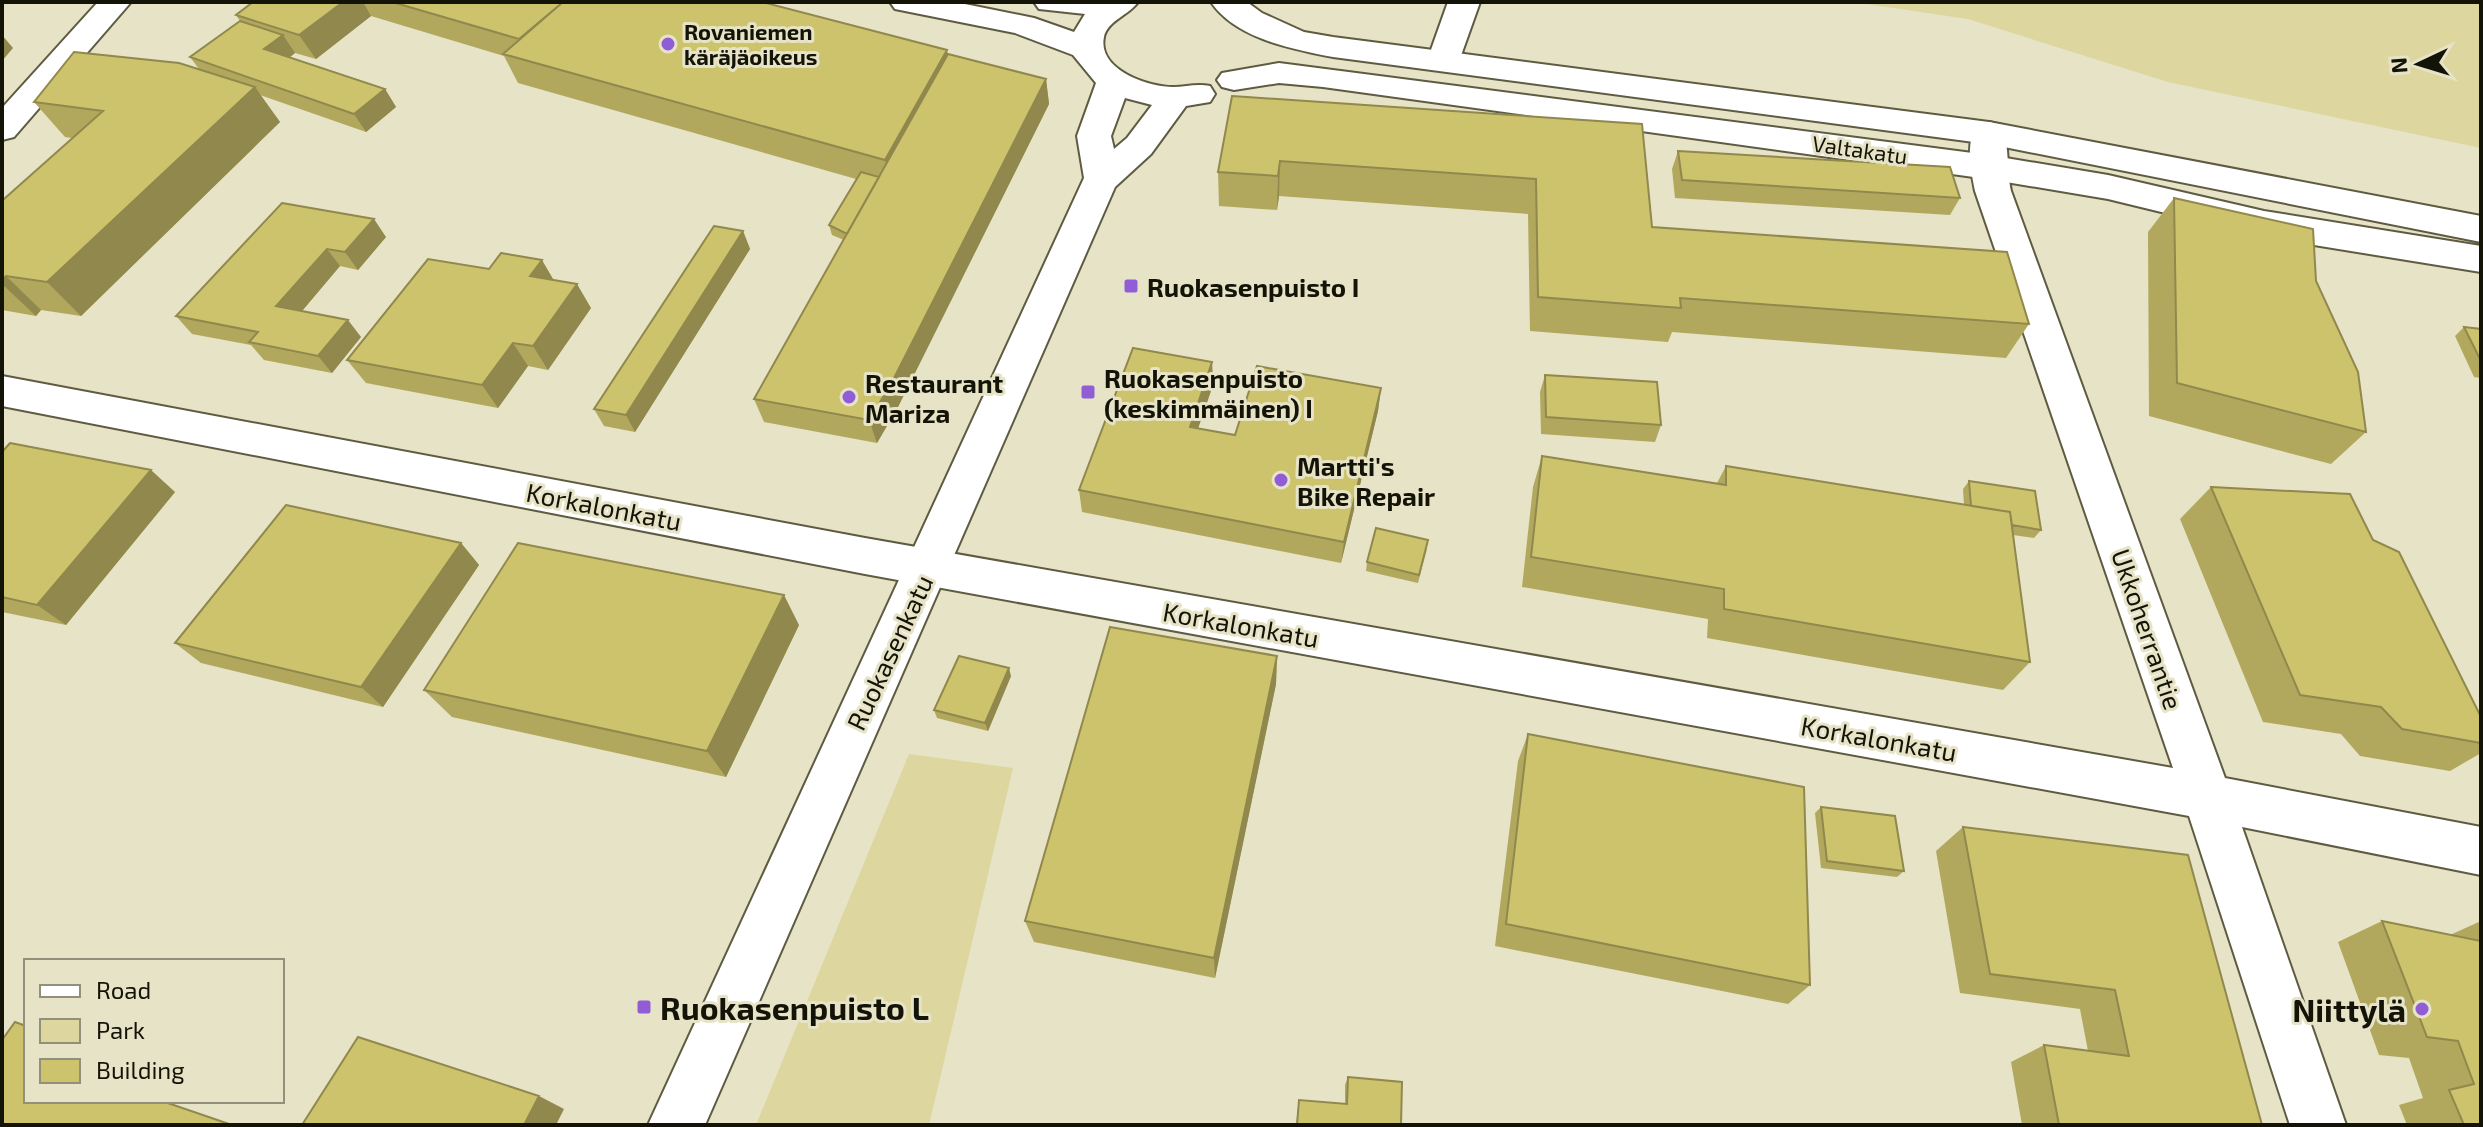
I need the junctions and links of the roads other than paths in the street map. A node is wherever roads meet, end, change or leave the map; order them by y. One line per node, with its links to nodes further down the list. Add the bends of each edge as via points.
1 (115, 2): 12 (street)
2 (906, 2): 7 (street, via 1023,25)
3 (1050, 2): 5 (street)
4 (1464, 2): 8 (street)
5 (1120, 3): 7 (street, via 1094,23)
6 (1239, 11): 8 (street, Valtakatu, via 1296,40); 9 (street, via 1255,46 1250,64)
7 (1086, 48): 10 (street)
8 (1443, 61): 13 (street, Valtakatu)
9 (1234, 80): 11 (street, Valtakatu); 13 (street, Valtakatu, via 1279,73 1323,77)
10 (1113, 83): 11 (street, via 1140,94); 14 (street, via 1094,136)
11 (1175, 98): 14 (street, Ruokasenkatu, via 1139,146)
12 (2, 129)
13 (1988, 150): 15 (street, Valtakatu); 16 (street, Valtakatu, via 2108,187 2264,224); 19 (street, Ukkoherrantie, via 1993,191)
14 (1102, 178): 18 (street, Ruokasenkatu)
15 (2481, 229)
16 (2481, 259)
17 (2, 391): 18 (street, Korkalonkatu)
18 (929, 567): 19 (street, Korkalonkatu); 21 (street, Ruokasenkatu)
19 (2207, 797): 20 (street, Korkalonkatu); 22 (street, Ukkoherrantie)
20 (2481, 851)
21 (676, 1125)
22 (2318, 1125)

